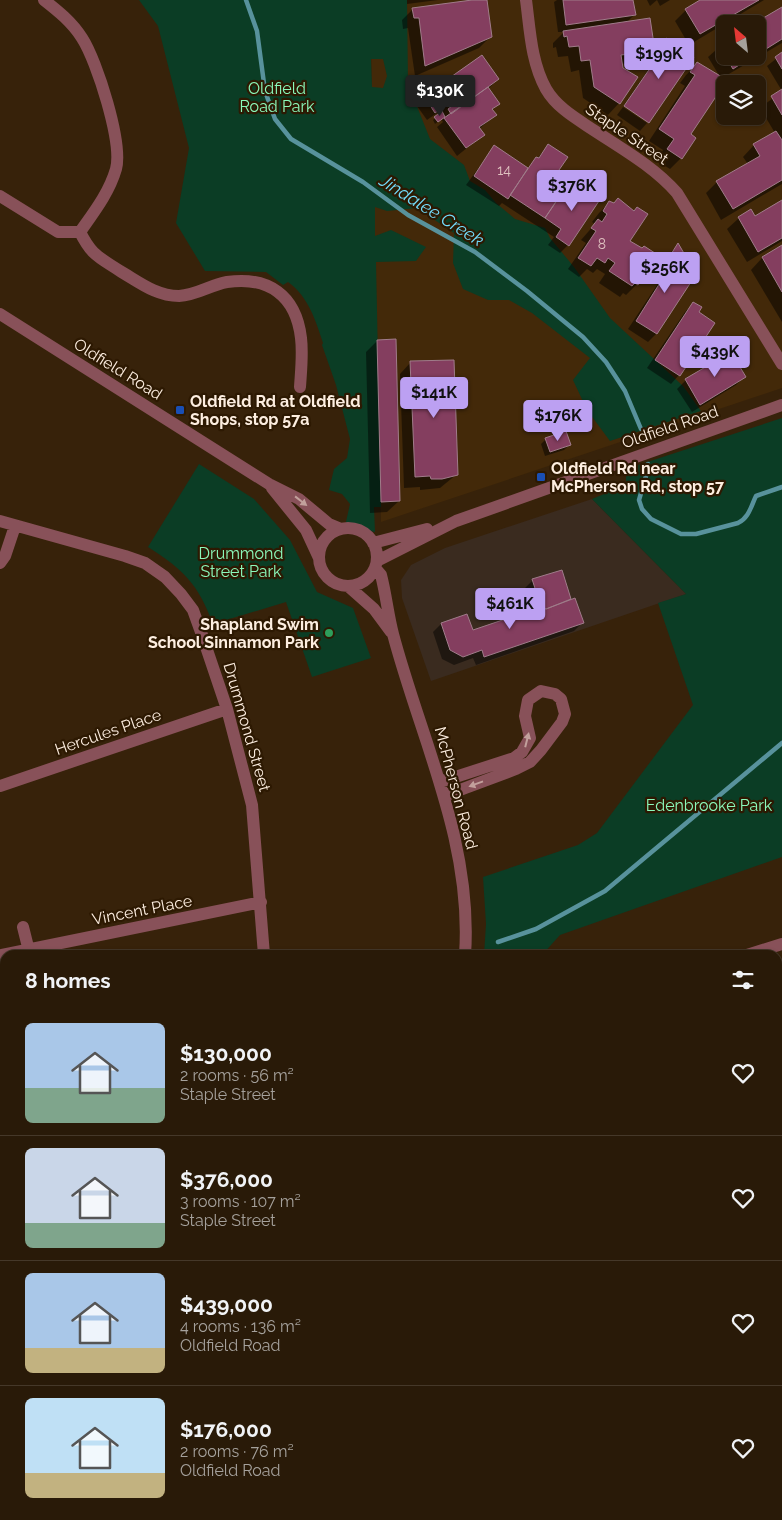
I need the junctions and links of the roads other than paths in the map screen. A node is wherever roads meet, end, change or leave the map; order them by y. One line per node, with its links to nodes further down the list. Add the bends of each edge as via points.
1 (44, 0): 4 (street, via 76,30 96,66 118,149 108,191)
2 (526, 0): 6 (street, Staple Street, via 532,46 547,90 565,111 665,180 686,206)
3 (0, 196): 4 (street, via 58,232)
4 (80, 232): 7 (street, via 90,252 156,292 178,296 247,280 278,290 298,321 302,339)
5 (0, 314): 9 (street, Oldfield Road)
6 (782, 364)
7 (300, 387)
8 (782, 405): 11 (street, Oldfield Road)
9 (269, 484): 13 (street, Oldfield Road, one-way to 13, via 299,499); 15 (street, Oldfield Road, via 306,530)
10 (0, 521): 12 (street, Drummond Street)
11 (456, 522): 14 (street, Oldfield Road); 17 (street, Oldfield Road)
12 (15, 526): 16 (street); 20 (street, Drummond Street, via 125,556 145,563 165,578 193,610)
13 (341, 529): 14 (street, via 360,531); 15 (street, via 325,540)
14 (373, 543): 17 (street)
15 (319, 559): 18 (street, via 331,581)
16 (0, 564)
17 (376, 564): 18 (street, via 364,581); 19 (street)
18 (348, 586): 19 (street, via 374,609)
19 (393, 634): 22 (street, McPherson Road)
20 (227, 709): 23 (street, Hercules Place); 25 (street, Drummond Street, via 252,805)
21 (505, 767): 21 (street, one-way to 21, via 527,746 529,732 525,708 528,700 541,691 555,694 564,706 562,722 530,762); 22 (street); 24 (street, one-way to 24)
22 (440, 782): 24 (street, McPherson Road)
23 (0, 786)
24 (444, 796): 31 (street, McPherson Road, via 460,868)
25 (261, 902): 29 (street, Vincent Place); 30 (street, Drummond Street)
26 (22, 926): 28 (street)
27 (782, 944): 32 (street)
28 (28, 950)
29 (38, 950)
30 (264, 950)
31 (465, 950)
32 (763, 950)
33 (547, 1520): 34 (street)
34 (552, 1520)

